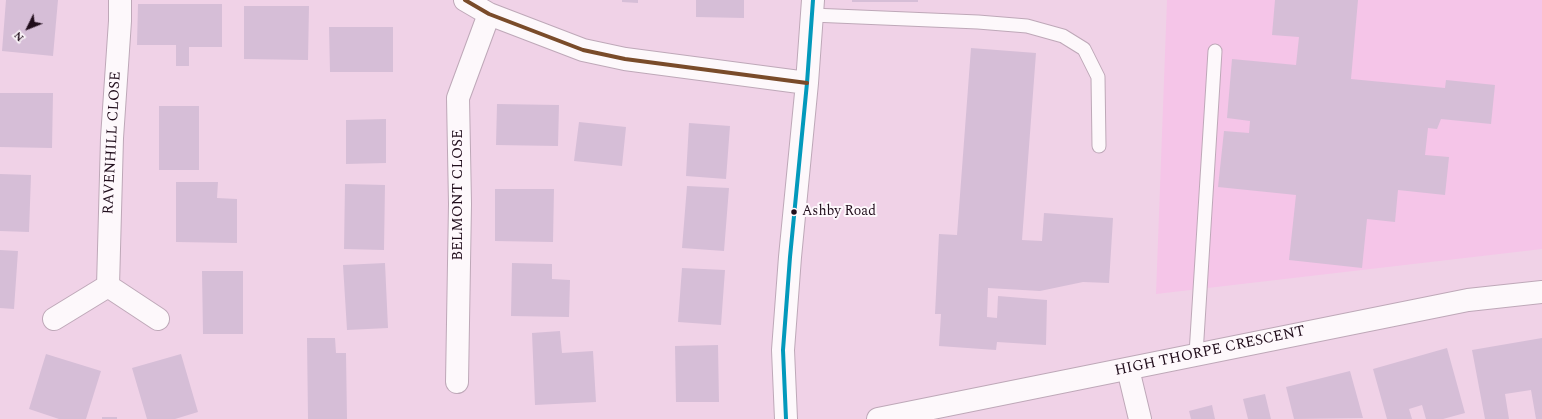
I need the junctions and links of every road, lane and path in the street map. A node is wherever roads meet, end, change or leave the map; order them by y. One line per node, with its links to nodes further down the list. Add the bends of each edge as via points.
1 (120, 0): 8 (street, RAVENHILL CLOSE, via 112,138)
2 (465, 0): 4 (street)
3 (813, 8): 6 (street); 7 (lane, via 1027,26 1063,36 1084,49 1098,77)
4 (489, 14): 6 (street, via 583,50 625,59); 14 (street, BELMONT CLOSE, via 458,98 460,204)
5 (1215, 51): 12 (lane)
6 (807, 83): 15 (street, via 783,350)
7 (1099, 146)
8 (108, 286): 10 (street); 11 (street)
9 (1542, 292): 12 (street, HIGH THORPE CRESCENT, via 1468,300)
10 (54, 319)
11 (158, 319)
12 (1196, 354): 13 (street, HIGH THORPE CRESCENT)
13 (1128, 369): 16 (street, HIGH THORPE CRESCENT); 17 (street)
14 (457, 382)
15 (786, 419)
16 (878, 419)
17 (1140, 419)

